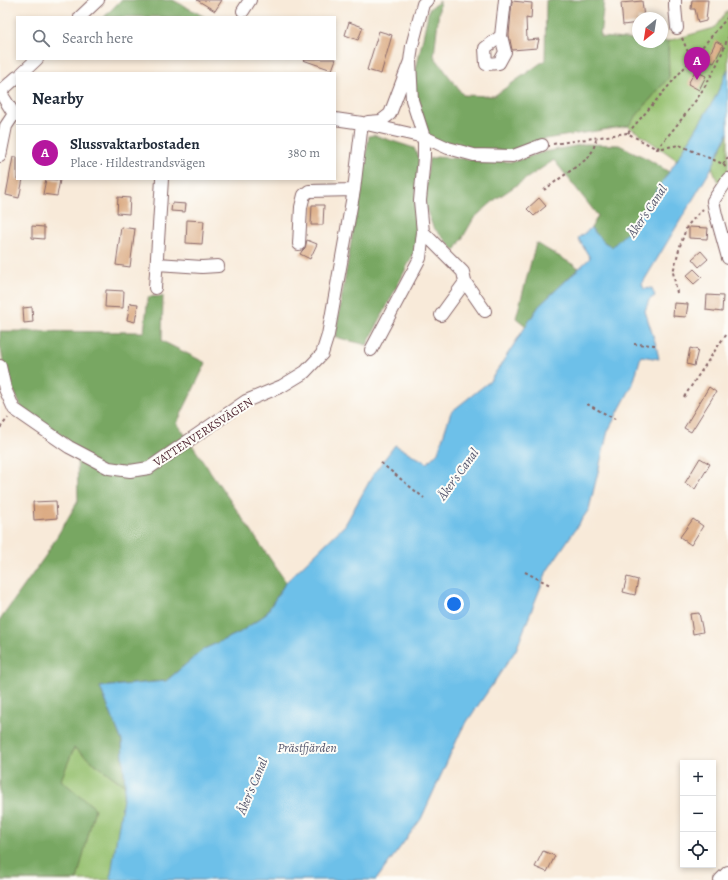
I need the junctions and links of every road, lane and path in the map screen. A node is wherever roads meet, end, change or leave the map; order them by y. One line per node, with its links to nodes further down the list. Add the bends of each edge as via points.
1 (98, 0): 7 (street)
2 (250, 0): 6 (street)
3 (505, 0): 10 (street)
4 (675, 0): 9 (street)
5 (422, 1): 14 (street)
6 (243, 11)
7 (81, 16)
8 (728, 17): 12 (path)
9 (677, 28): 12 (path)
10 (501, 36)
11 (728, 37): 25 (path, via 709,79)
12 (691, 59): 21 (path)
13 (36, 60): 15 (street)
14 (410, 61): 20 (street, via 390,114 381,121); 22 (street, via 412,100)
15 (23, 72)
16 (16, 78): 17 (street)
17 (0, 92): 18 (street)
18 (16, 114): 26 (street, via 6,126)
19 (336, 119): 20 (street)
20 (362, 122): 22 (street); 30 (street, VATTENVERKSVÄGEN)
21 (627, 133): 23 (path); 25 (path)
22 (424, 137): 24 (street, via 448,148 474,155 513,156); 33 (street, via 420,202)
23 (597, 137): 24 (path); 31 (path, via 588,158)
24 (542, 145)
25 (656, 149): 27 (path, via 679,145 723,164)
26 (0, 156)
27 (728, 157)
28 (728, 179): 32 (street)
29 (162, 180): 36 (street)
30 (354, 190): 34 (street, via 309,191 304,195); 47 (street, VATTENVERKSVÄGEN, via 328,335 322,354 305,372 282,386 246,401 149,468 130,471 109,468 63,443 14,409 5,389)
31 (544, 190)
32 (713, 201): 35 (street); 40 (path, via 687,226 673,272)
33 (423, 232): 38 (street, via 463,272); 46 (street, via 420,258)
34 (299, 244)
35 (728, 258)
36 (157, 264): 37 (street); 39 (street)
37 (218, 266)
38 (465, 282): 41 (street); 42 (street)
39 (155, 288)
40 (677, 293)
41 (485, 311)
42 (441, 315)
43 (728, 333): 48 (path)
44 (634, 344): 45 (path)
45 (656, 345)
46 (371, 350)
47 (0, 366)
48 (684, 397)
49 (587, 404): 50 (path)
50 (615, 419)
51 (381, 463): 52 (path)
52 (424, 498)
53 (525, 572): 54 (path)
54 (550, 585)
55 (728, 872): 56 (street)
56 (720, 880)

